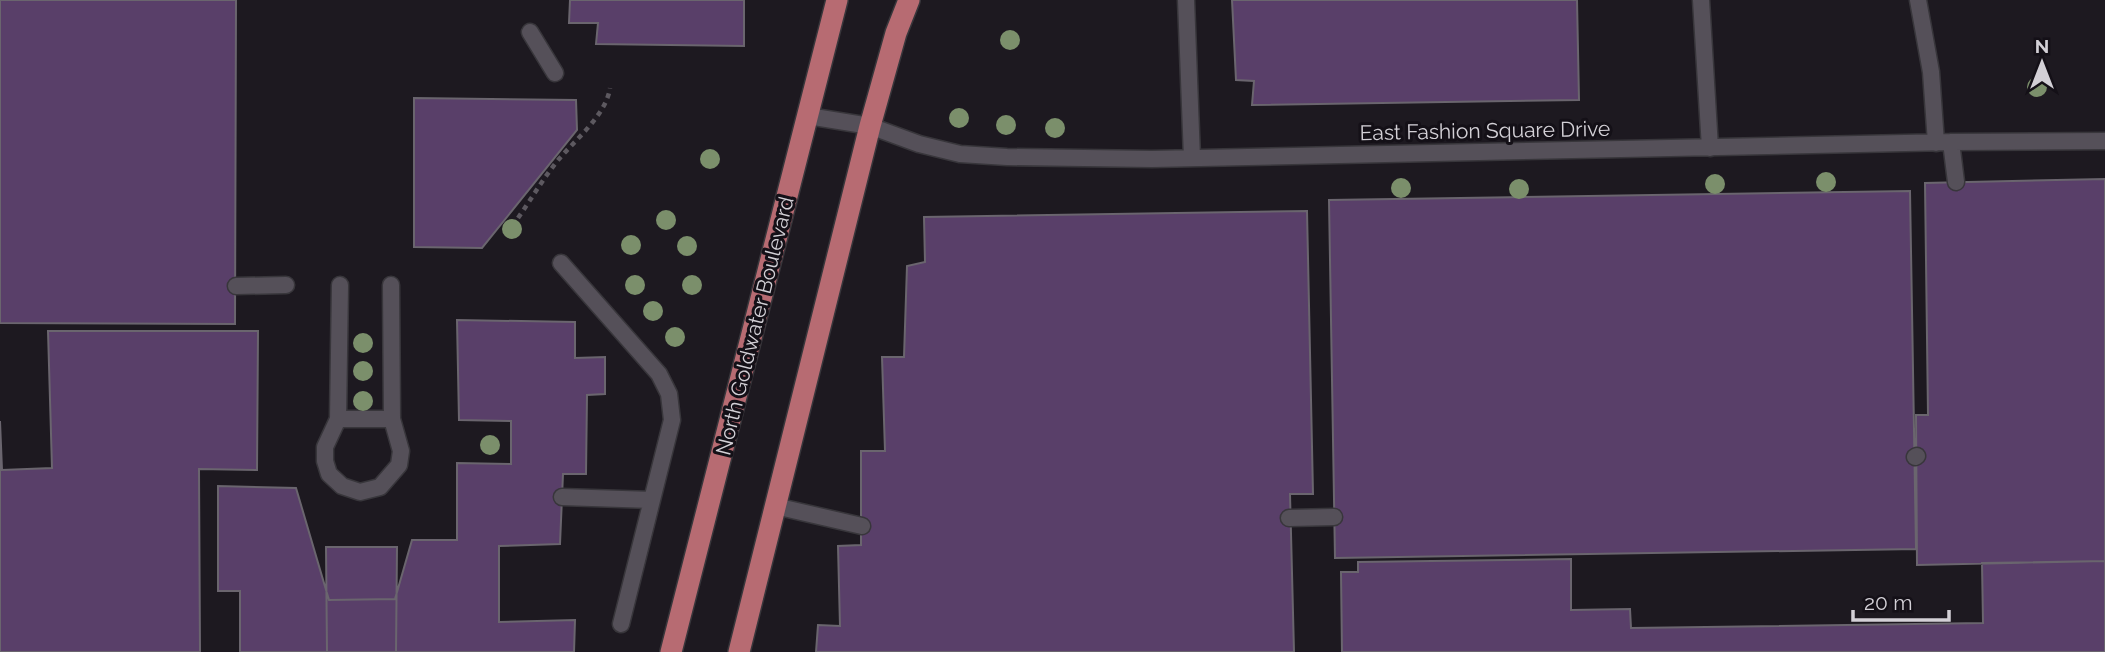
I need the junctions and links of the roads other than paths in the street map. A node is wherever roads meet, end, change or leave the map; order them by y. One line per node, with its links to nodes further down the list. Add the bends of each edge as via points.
1 (837, 0): 8 (main road, North Goldwater Boulevard)
2 (909, 0): 9 (main road)
3 (1185, 0): 13 (lane)
4 (1701, 0): 12 (lane)
5 (1919, 0): 11 (lane)
6 (530, 32): 7 (lane)
7 (555, 73)
8 (808, 116): 9 (lane, East Fashion Square Drive); 29 (main road, North Goldwater Boulevard)
9 (870, 126): 13 (lane, East Fashion Square Drive, via 960,153); 24 (main road)
10 (2105, 141): 11 (lane, East Fashion Square Drive)
11 (1944, 142): 12 (lane, East Fashion Square Drive); 14 (lane)
12 (1710, 148): 13 (lane, East Fashion Square Drive)
13 (1192, 158)
14 (1956, 182)
15 (561, 262): 23 (lane, via 642,352 669,394 672,420)
16 (286, 285): 19 (lane)
17 (340, 285): 20 (lane)
18 (391, 285): 21 (lane)
19 (236, 286)
20 (338, 418): 21 (lane); 21 (lane, via 325,461 329,474 342,486 360,492 380,487 399,465 401,451)
21 (392, 419)
22 (562, 497): 23 (lane)
23 (652, 500): 28 (lane)
24 (775, 506): 27 (lane); 30 (main road)
25 (1334, 517): 26 (lane)
26 (1289, 518)
27 (862, 526)
28 (621, 624)
29 (671, 652)
30 (739, 652)

